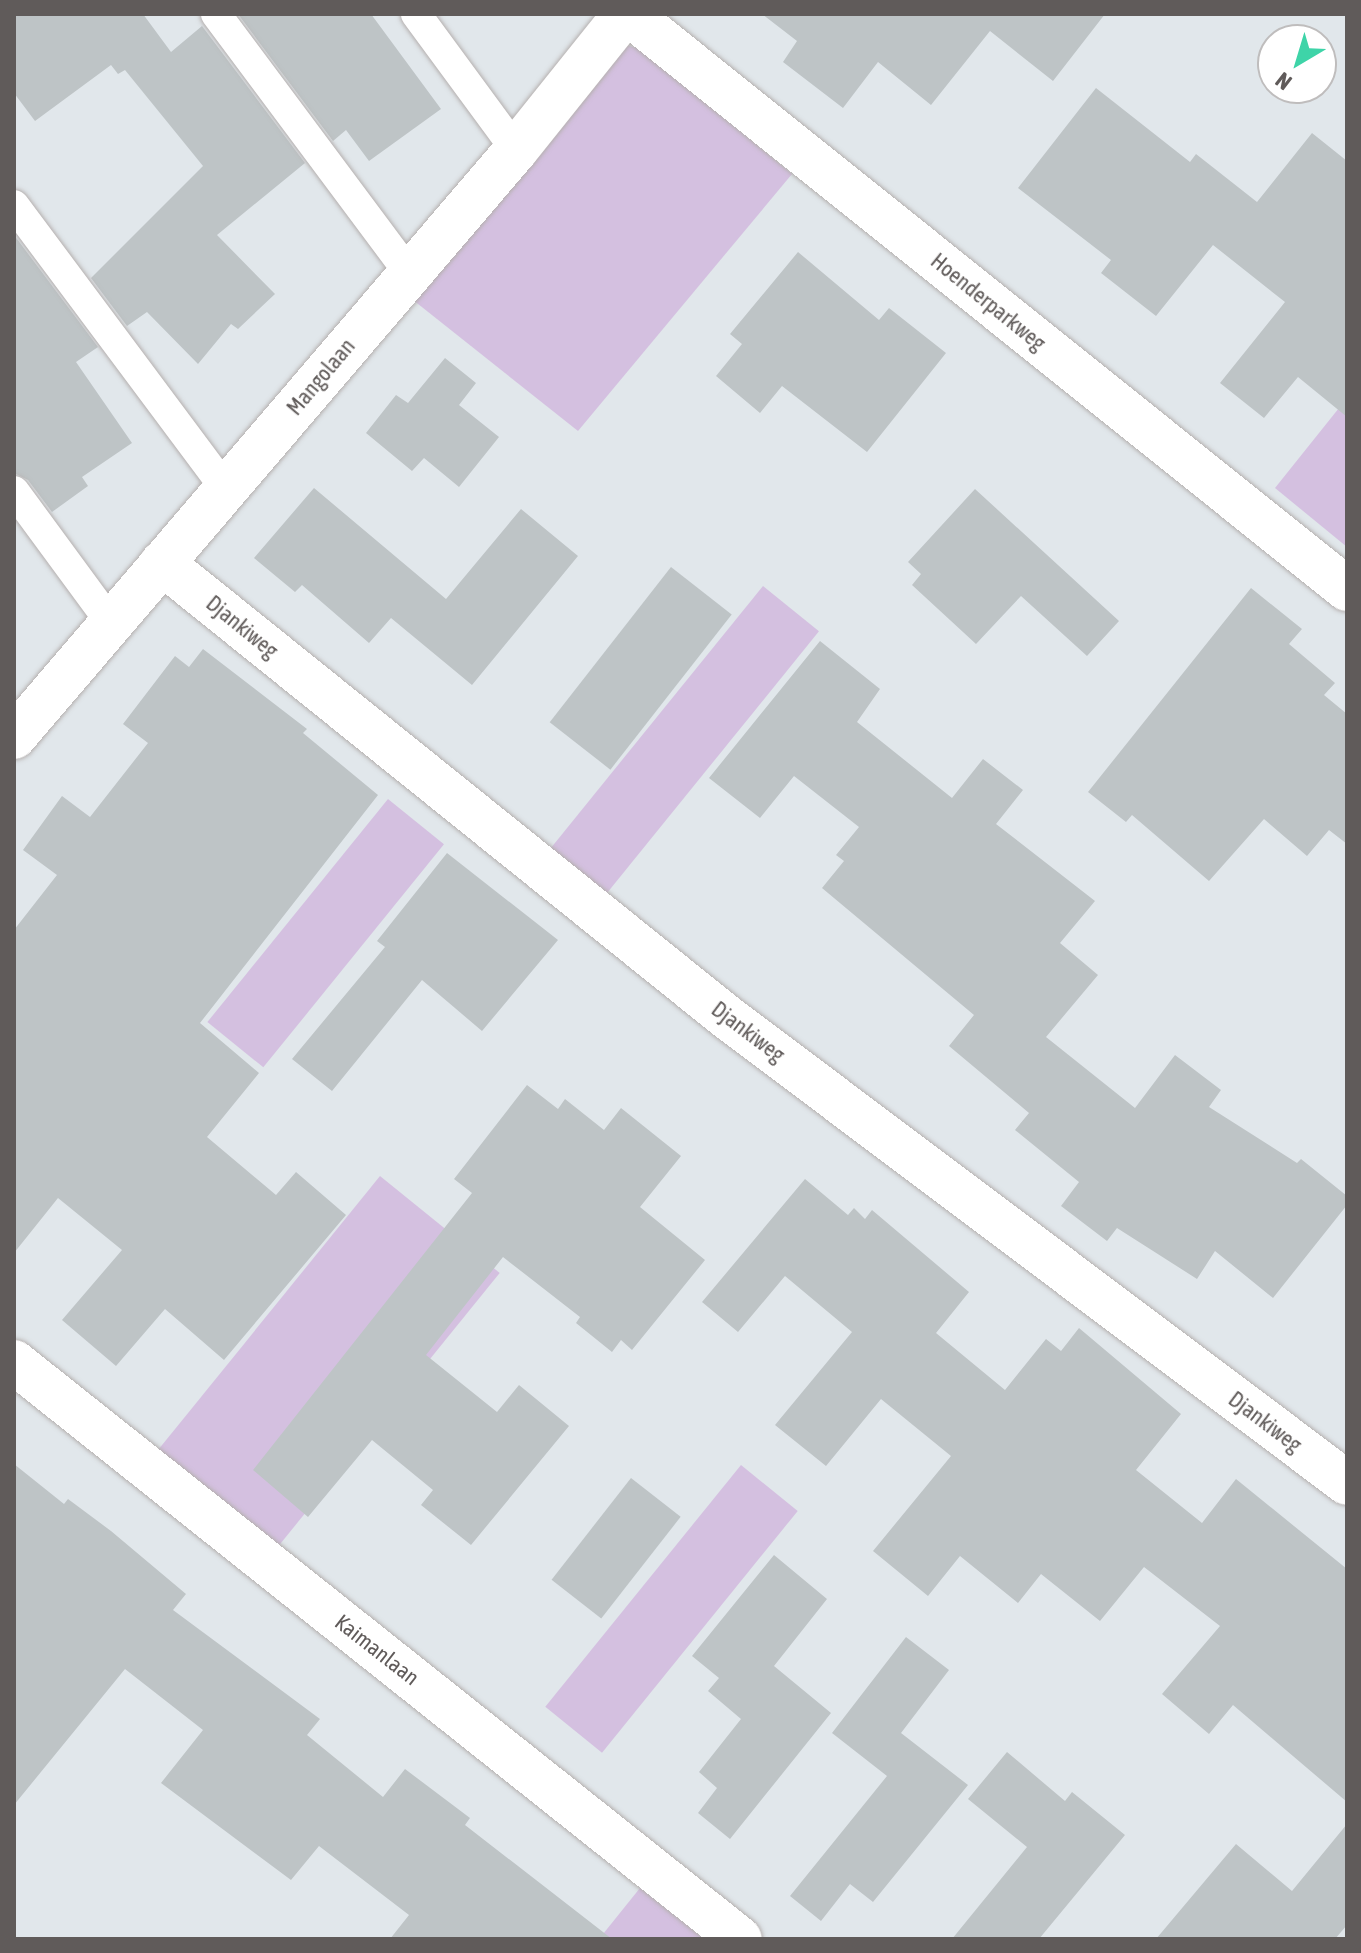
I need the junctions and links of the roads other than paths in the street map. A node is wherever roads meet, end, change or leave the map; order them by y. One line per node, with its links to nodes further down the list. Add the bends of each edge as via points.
1 (216, 14): 6 (lane)
2 (416, 14): 4 (lane)
3 (627, 14): 4 (street, Mangolaan); 10 (street, Hoenderparkweg)
4 (516, 150): 6 (street, Mangolaan)
5 (14, 205): 7 (lane)
6 (409, 273): 7 (street, Mangolaan)
7 (226, 489): 9 (street, Mangolaan)
8 (14, 491): 11 (lane)
9 (162, 563): 11 (street, Mangolaan); 14 (street, Djankiweg, via 728,1018)
10 (1347, 589)
11 (111, 623): 12 (street, Mangolaan)
12 (14, 737)
13 (14, 1362): 15 (street, Kaimanlaan)
14 (1347, 1483)
15 (740, 1939)

